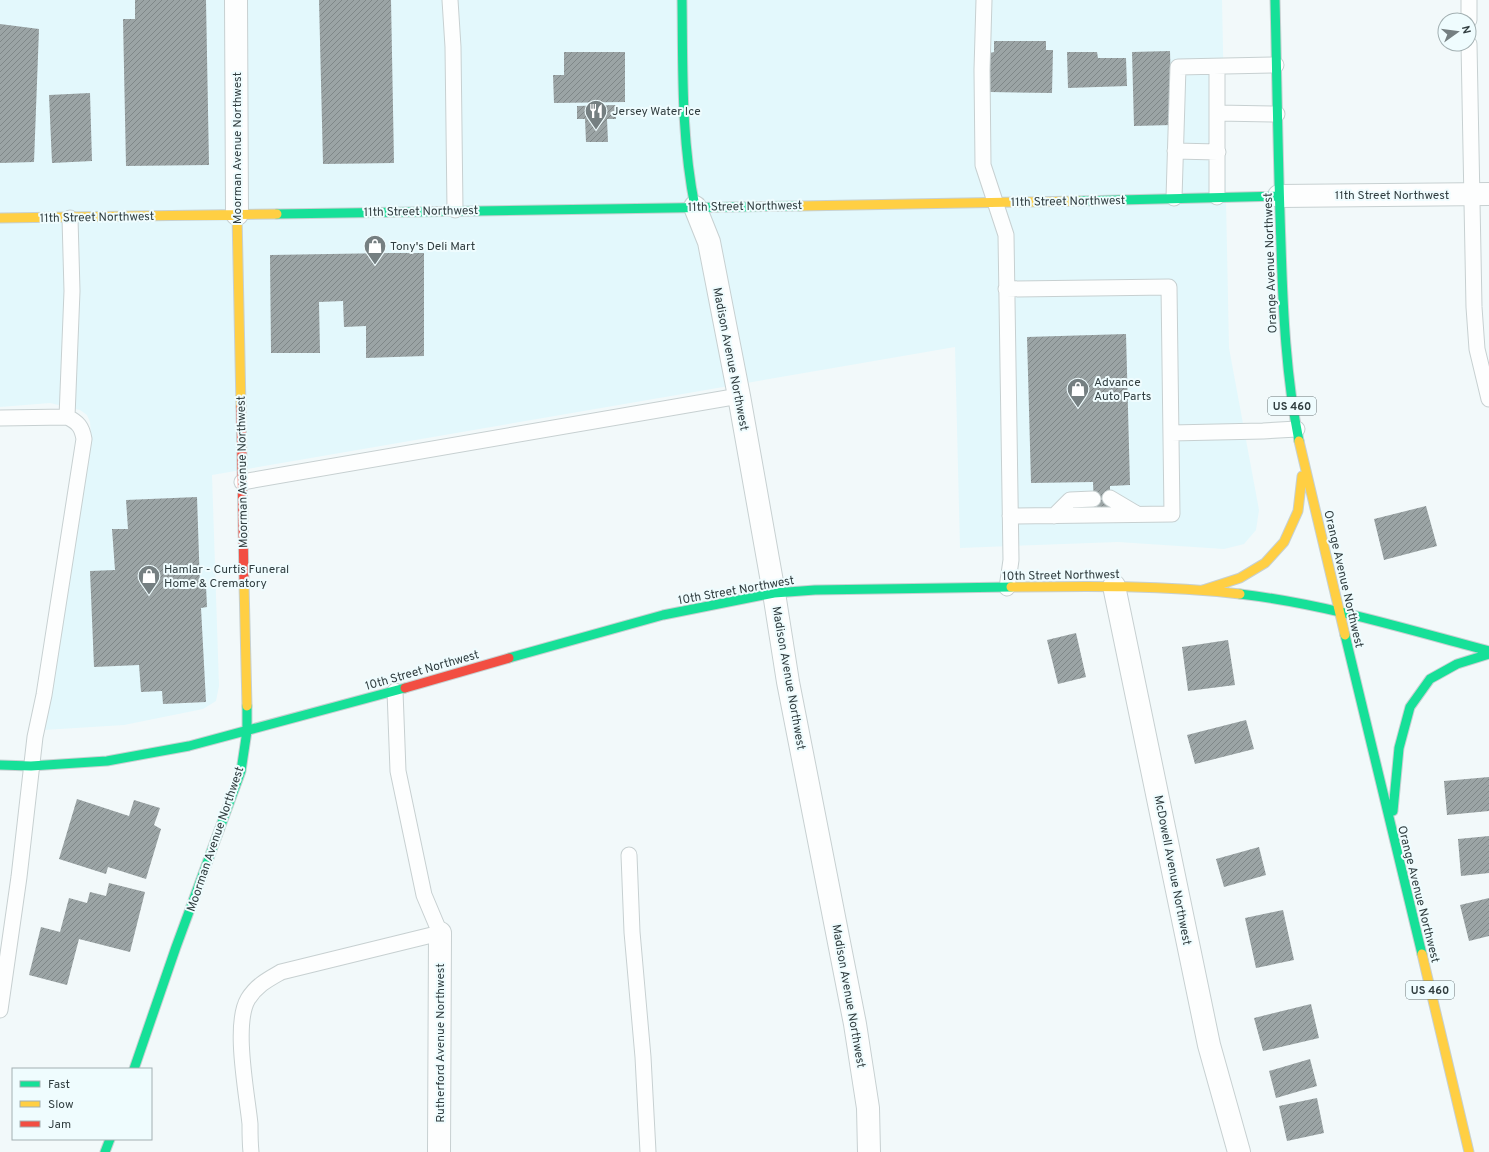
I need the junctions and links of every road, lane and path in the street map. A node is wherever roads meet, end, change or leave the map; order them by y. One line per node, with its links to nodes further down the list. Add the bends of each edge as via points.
1 (236, 0): 22 (street, Moorman Avenue Northwest)
2 (450, 0): 21 (lane)
3 (682, 0): 20 (main road, via 684,141)
4 (984, 0): 19 (lane, via 983,165)
5 (1275, 0): 9 (main road, Orange Avenue Northwest / US 460)
6 (1469, 0): 7 (lane)
7 (1469, 12)
8 (1470, 52): 15 (lane)
9 (1276, 65): 10 (lane); 12 (main road, Orange Avenue Northwest / US 460)
10 (1217, 67): 11 (lane); 13 (lane, via 1178,67)
11 (1218, 113): 12 (lane); 14 (lane)
12 (1277, 114): 16 (main road, Orange Avenue Northwest / US 460)
13 (1175, 151): 14 (lane); 18 (lane)
14 (1218, 152): 17 (lane)
15 (1480, 194): 16 (street, 11th Street Northwest); 27 (lane, via 1474,307 1477,349)
16 (1279, 196): 17 (main road, 11th Street Northwest); 30 (main road, Orange Avenue Northwest / US 460, via 1284,327 1292,406)
17 (1217, 197): 18 (main road, 11th Street Northwest)
18 (1174, 198): 19 (main road, 11th Street Northwest)
19 (995, 203): 20 (main road, 11th Street Northwest); 25 (lane, via 1006,235)
20 (695, 207): 21 (main road, 11th Street Northwest); 26 (street, Madison Avenue Northwest, via 709,242)
21 (455, 210): 22 (main road, 11th Street Northwest)
22 (237, 214): 24 (main road, 11th Street Northwest); 33 (main road, Moorman Avenue Northwest)
23 (0, 218): 24 (main road, 11th Street Northwest)
24 (70, 218): 28 (lane, via 72,291)
25 (1006, 290): 31 (lane, via 1169,287); 37 (lane)
26 (739, 396): 33 (lane); 42 (street, Madison Avenue Northwest)
27 (1489, 398)
28 (67, 417): 29 (lane); 48 (lane, via 76,421 83,430 84,439)
29 (0, 418)
30 (1297, 429): 31 (lane); 32 (main road, Orange Avenue Northwest / US 460)
31 (1171, 432): 36 (lane, via 1172,514)
32 (1304, 463): 41 (main road, via 1298,511 1284,542 1265,563 1240,578); 43 (main road, Orange Avenue Northwest / US 460)
33 (242, 482): 46 (main road, Moorman Avenue Northwest)
34 (1110, 498): 36 (lane)
35 (1093, 499): 38 (lane, via 1070,500)
36 (1138, 514): 38 (lane)
37 (1010, 516): 38 (lane); 40 (lane, via 1011,560)
38 (1054, 516)
39 (1114, 586): 40 (main road, 10th Street Northwest); 41 (main road, 10th Street Northwest, via 1160,586); 60 (street, McDowell Avenue Northwest, via 1209,1045)
40 (1007, 588): 42 (main road, 10th Street Northwest, via 815,590)
41 (1202, 590): 43 (main road, 10th Street Northwest, via 1265,597)
42 (774, 593): 45 (main road, 10th Street Northwest, via 663,615); 59 (street, Madison Avenue Northwest, via 788,682 855,1024 868,1108)
43 (1340, 611): 44 (main road, 10th Street Northwest); 49 (main road, Orange Avenue Northwest / US 460)
44 (1489, 652): 49 (main road, via 1457,664 1430,679 1410,707 1399,748)
45 (395, 691): 46 (main road, 10th Street Northwest); 51 (lane, via 398,771 424,896)
46 (247, 731): 48 (main road, 10th Street Northwest, via 188,746 107,761); 53 (main road, Moorman Avenue Northwest, via 241,771)
47 (0, 765): 48 (main road, 10th Street Northwest)
48 (31, 766): 52 (lane, via 19,877)
49 (1391, 828): 61 (main road, Orange Avenue Northwest / US 460)
50 (629, 855): 58 (lane)
51 (440, 933): 56 (lane, via 281,972 259,984 248,1000 242,1019); 57 (street, Rutherford Avenue Northwest)
52 (0, 1010)
53 (134, 1068)
54 (110, 1140): 55 (main road)
55 (105, 1152)
56 (251, 1152)
57 (439, 1152)
58 (648, 1152)
59 (869, 1152)
60 (1239, 1152)
61 (1469, 1152)

